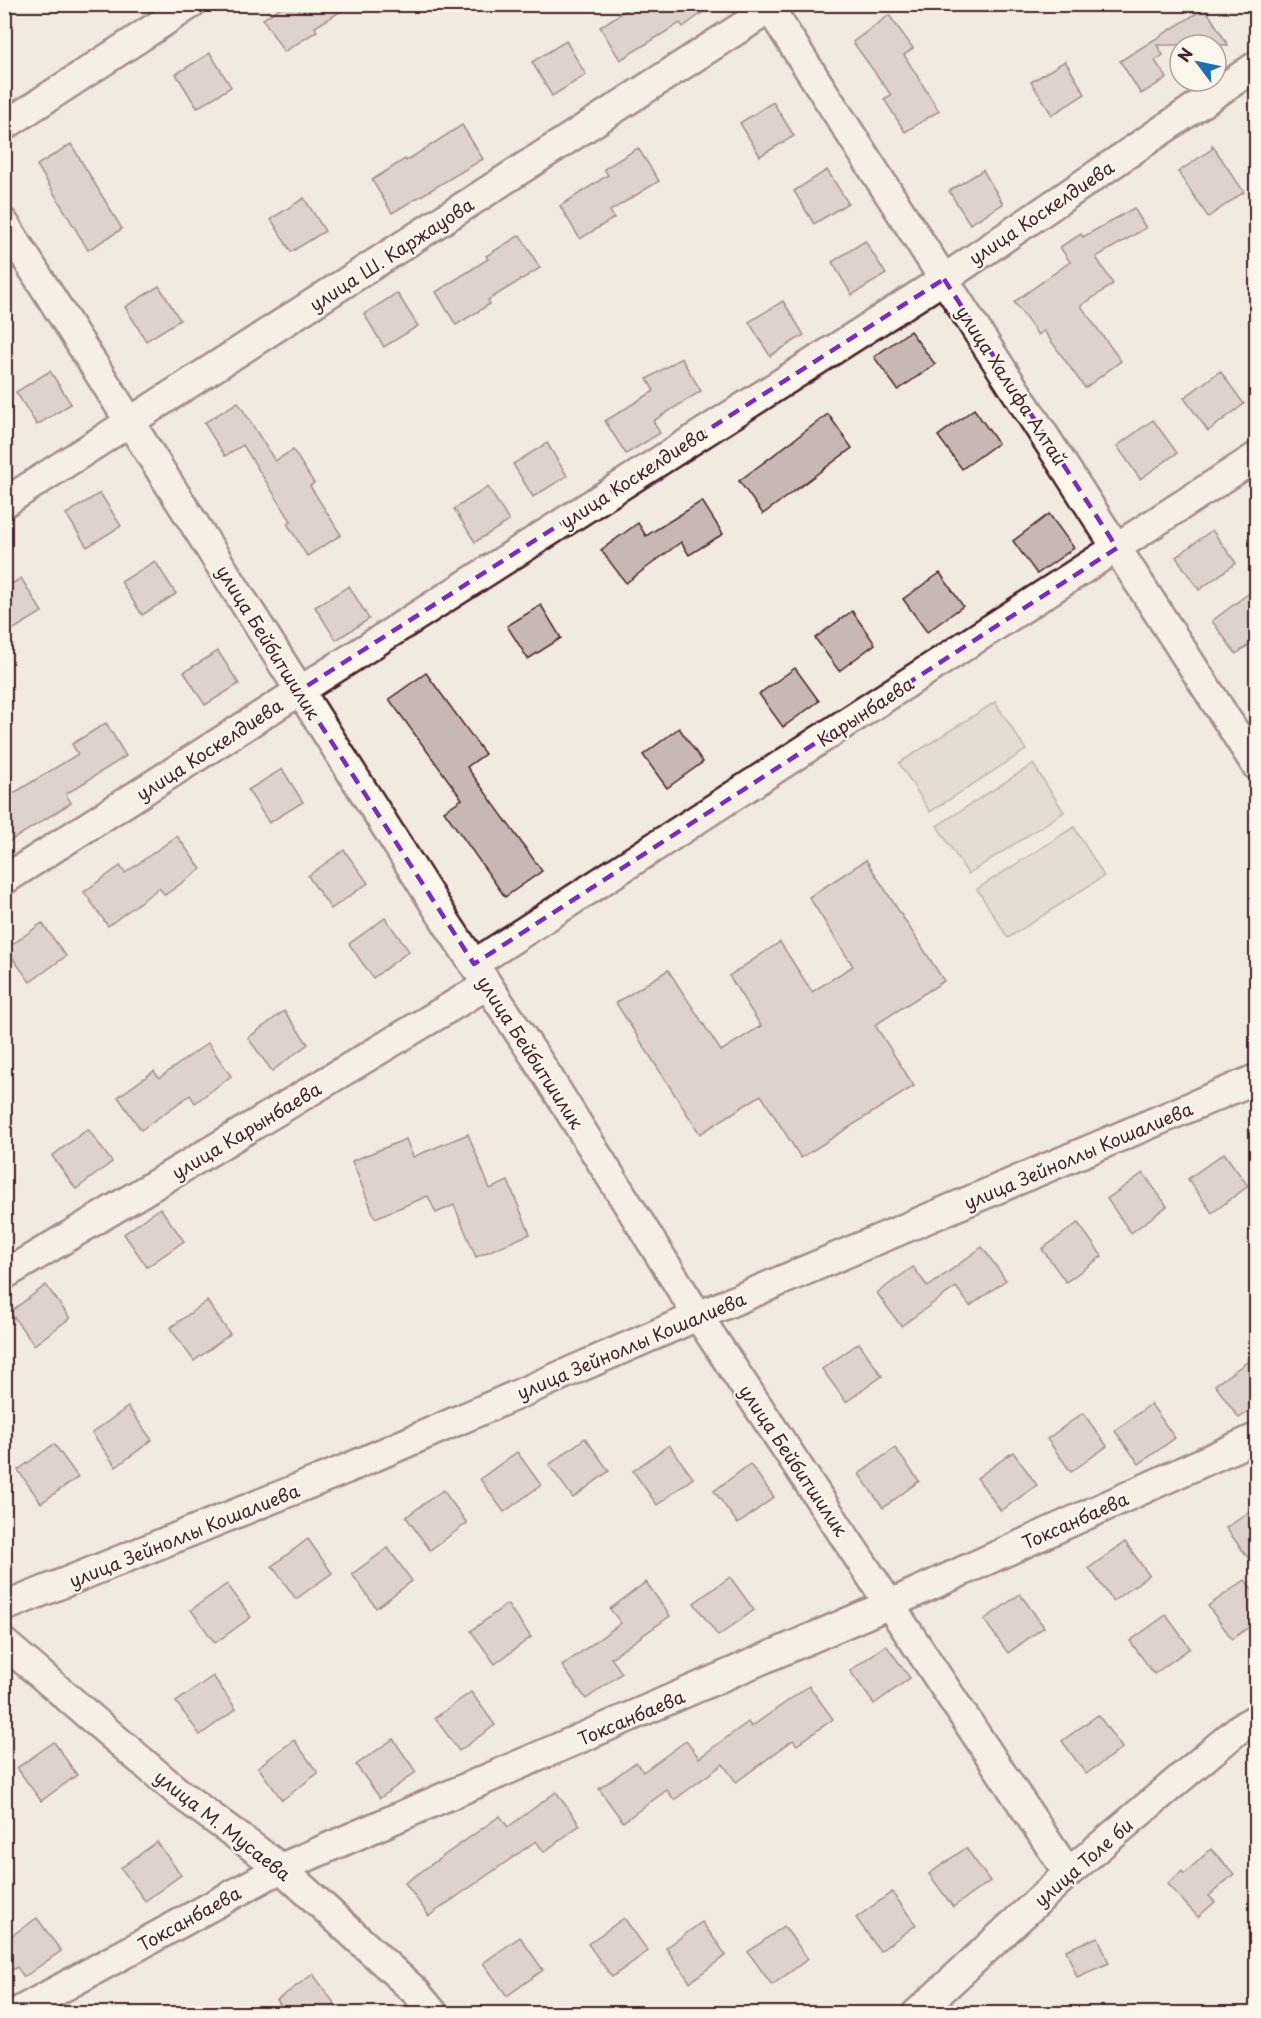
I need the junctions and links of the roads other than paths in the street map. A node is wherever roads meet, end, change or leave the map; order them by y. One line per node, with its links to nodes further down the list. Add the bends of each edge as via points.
1 (191, 4): 4 (street)
2 (772, 6): 6 (street, улица Халифа Алтай); 7 (street, улица Ш. Каржауова)
3 (1257, 66): 6 (street, улица Коскелдиева)
4 (4, 126)
5 (4, 223): 7 (street, улица Бейбитшилик)
6 (944, 279): 10 (street, улица Халифа Алтай); 11 (street, улица Коскелдиева)
7 (130, 422): 9 (street, улица Ш. Каржауова); 11 (street, улица Бейбитшилик)
8 (1257, 457): 10 (street, Карынбаева)
9 (4, 503)
10 (1117, 548): 12 (street, улица Халифа Алтай); 14 (street, Карынбаева)
11 (300, 691): 13 (street, улица Коскелдиева); 14 (street, улица Бейбитшилик)
12 (1257, 765)
13 (4, 880)
14 (480, 974): 16 (street, улица Карынбаева); 17 (street, улица Бейбитшилик)
15 (1257, 1079): 17 (street, улица Зейноллы Кошалиева)
16 (4, 1275)
17 (698, 1316): 19 (street, улица Бейбитшилик); 20 (street, улица Зейноллы Кошалиева, via 346,1469)
18 (1257, 1438): 19 (street, Токсанбаева)
19 (890, 1604): 23 (street, Токсанбаева); 24 (street, улица Бейбитшилик)
20 (4, 1607)
21 (4, 1643): 23 (street, улица М. Мусаева, via 179,1792)
22 (1257, 1719): 24 (street, улица Толе би, via 1240,1728)
23 (281, 1868): 25 (street, Токсанбаева); 26 (street, улица М. Мусаева)
24 (1068, 1873): 27 (street, улица Толе би)
25 (14, 2013)
26 (434, 2013)
27 (916, 2013)

